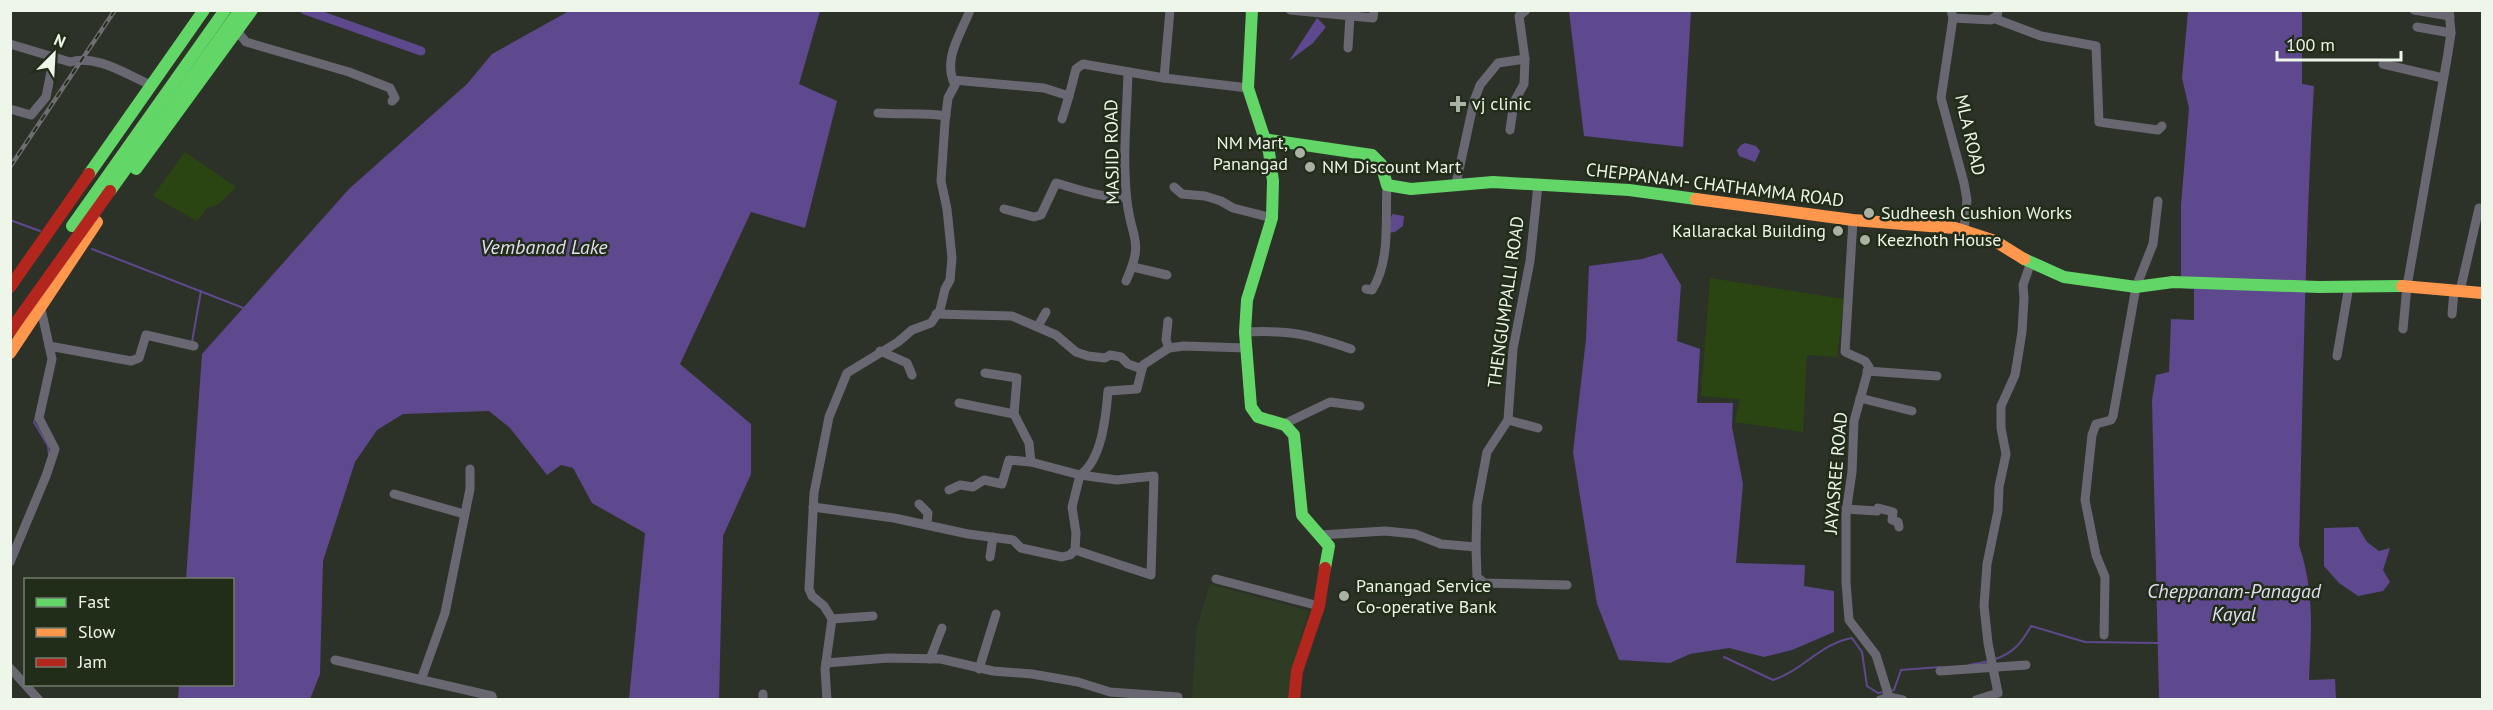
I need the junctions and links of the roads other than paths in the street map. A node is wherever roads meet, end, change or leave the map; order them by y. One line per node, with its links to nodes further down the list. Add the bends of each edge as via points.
1 (204, 10): 28 (main road)
2 (225, 10): 62 (main road)
3 (240, 10): 69 (main road)
4 (252, 10): 17 (main road)
5 (970, 10): 27 (street, via 950,58)
6 (1170, 10): 25 (street)
7 (1252, 10): 29 (main road)
8 (1290, 10): 15 (street)
9 (1374, 10): 15 (street, via 1373,18)
10 (1526, 10): 22 (street, via 1519,16)
11 (2414, 10): 14 (street)
12 (1952, 14): 13 (street); 49 (street, MLA ROAD, via 1941,98 1967,200)
13 (1995, 14): 36 (street, via 2032,33 2097,46 2099,122 2158,130)
14 (2450, 14): 18 (street)
15 (1350, 16): 20 (street)
16 (2417, 27): 18 (street)
17 (237, 32): 31 (street, via 246,42 390,88 395,98); 61 (main road, via 97,223)
18 (2451, 33): 26 (street)
19 (10, 44): 21 (street)
20 (1348, 48)
21 (54, 57): 28 (street, via 70,62 94,61); 32 (street, via 46,97 31,115)
22 (1525, 59): 37 (street, via 1524,84 1514,102); 39 (street, via 1498,63 1480,85)
23 (2383, 64): 26 (street)
24 (1128, 72): 25 (street); 30 (street, via 1083,64 1076,69); 43 (street, MASJID ROAD)
25 (1164, 78): 29 (street)
26 (2443, 78): 55 (street)
27 (954, 82): 30 (street, via 1044,88); 34 (street)
28 (151, 85): 56 (main road)
29 (1248, 88): 38 (main road)
30 (1069, 96): 35 (street)
31 (392, 101)
32 (10, 109)
33 (878, 114): 34 (street, via 921,112)
34 (945, 116): 64 (street, via 941,181 952,258 950,279)
35 (1062, 118)
36 (2162, 126)
37 (1510, 130)
38 (1263, 139): 40 (main road, via 1372,155 1379,158 1384,168); 47 (main road, via 1273,181)
39 (1456, 184): 40 (main road, CHEPPANAM- CHATHAMMA ROAD, via 1411,189); 41 (main road, CHEPPANAM- CHATHAMMA ROAD)
40 (1387, 185): 58 (street, via 1383,262 1372,290)
41 (1538, 185): 48 (main road, CHEPPANAM- CHATHAMMA ROAD, via 1629,190); 89 (street, THENGUMPALLI ROAD, via 1530,261 1513,349)
42 (1174, 187): 47 (street, via 1182,194 1205,196)
43 (1126, 197): 46 (street, via 1090,194 1056,183 1041,215 1034,217); 51 (street, MASJID ROAD, via 1137,238)
44 (2158, 201): 57 (street, via 2153,244)
45 (2480, 208): 59 (street)
46 (1004, 209)
47 (1272, 218): 70 (main road, via 1247,300)
48 (1853, 220): 49 (main road, CHEPPANAM- CHATHAMMA ROAD); 80 (street, via 1845,352 1865,362)
49 (1964, 231): 50 (main road, CHEPPANAM- CHATHAMMA ROAD, via 1995,241)
50 (2031, 262): 57 (main road, CHEPPANAM- CHATHAMMA ROAD, via 2064,277); 119 (street, via 2022,285 2022,332 2015,375 2001,406 2007,454 1987,564 1984,606)
51 (1133, 267): 52 (street); 53 (street, MASJID ROAD)
52 (1167, 274)
53 (1126, 281)
54 (2349, 286): 55 (main road, CHEPPANAM- CHATHAMMA ROAD); 57 (main road, CHEPPANAM- CHATHAMMA ROAD, via 2173,282); 78 (street)
55 (2407, 286): 59 (main road, CHEPPANAM- CHATHAMMA ROAD); 68 (street)
56 (10, 287)
57 (2136, 287): 116 (street, via 2113,416 2096,424 2092,435 2085,500 2096,555 2105,577)
58 (1366, 289)
59 (2457, 291): 60 (main road, CHEPPANAM- CHATHAMMA ROAD); 65 (street)
60 (2482, 293)
61 (41, 309): 71 (street); 77 (main road)
62 (10, 312)
63 (1046, 312): 67 (street)
64 (936, 314): 67 (street, via 1012,316); 76 (street, via 931,323 912,330)
65 (2452, 314)
66 (1168, 321): 73 (street)
67 (1038, 326): 79 (street, via 1076,352 1121,357)
68 (2403, 329)
69 (10, 332)
70 (1245, 332): 74 (main road); 75 (street, via 1293,332)
71 (49, 346): 72 (street, via 130,361 139,358 146,335); 108 (street, via 52,359 39,416 55,449)
72 (194, 346)
73 (1169, 348): 74 (street); 79 (street)
74 (1246, 348): 90 (main road, via 1251,408 1258,417)
75 (1351, 349)
76 (880, 351): 82 (street, via 907,363); 98 (street, via 847,373 830,417)
77 (10, 353)
78 (2337, 356)
79 (1142, 369): 94 (street, via 1137,389 1108,390 1100,440 1088,470)
80 (1867, 371): 83 (street); 84 (street, JAYASREE ROAD)
81 (985, 373): 88 (street, via 1017,378)
82 (912, 375)
83 (1938, 376)
84 (1860, 398): 87 (street); 99 (street, JAYASREE ROAD, via 1854,421)
85 (959, 403): 88 (street)
86 (1360, 406): 90 (street, via 1330,402)
87 (1912, 411)
88 (1014, 414): 92 (street, via 1029,442)
89 (1508, 420): 91 (street); 105 (street, THENGUMPALLI ROAD, via 1487,452 1477,505)
90 (1284, 424): 103 (main road, via 1294,435 1302,515)
91 (1538, 428)
92 (1031, 462): 94 (street); 95 (street, via 1009,460 1002,484 984,480 973,487 960,485)
93 (470, 468): 100 (street)
94 (1080, 476): 106 (street, via 1072,507); 106 (street, via 1117,480 1154,476 1151,575)
95 (949, 490)
96 (394, 494): 100 (street)
97 (919, 504): 101 (street, via 928,513)
98 (813, 507): 101 (street); 114 (street, via 809,589)
99 (1846, 509): 102 (street, via 1877,512 1878,508 1893,512 1892,520); 130 (street, JAYASREE ROAD, via 1849,620 1876,656)
100 (464, 514): 125 (street, via 445,613)
101 (927, 524): 104 (street)
102 (1899, 527)
103 (1320, 535): 105 (street, via 1385,531); 111 (main road, via 1329,546)
104 (993, 537): 106 (street, via 1062,557); 107 (street)
105 (1476, 547): 110 (street, THENGUMPALLI ROAD, via 1478,577 1484,583)
106 (1075, 550)
107 (990, 557)
108 (10, 562)
109 (1216, 579): 111 (street)
110 (1568, 585)
111 (1319, 606): 134 (main road, via 1297,671)
112 (996, 614): 123 (street)
113 (873, 616): 114 (street)
114 (832, 619): 120 (street)
115 (942, 628): 117 (street)
116 (2104, 635)
117 (930, 659): 120 (street); 123 (street)
118 (335, 660): 125 (street)
119 (1993, 662): 121 (street); 124 (street); 128 (street)
120 (826, 663): 133 (street)
121 (2026, 665)
122 (10, 668): 126 (street)
123 (979, 669): 129 (street, via 1078,682 1110,692)
124 (1940, 670)
125 (421, 680): 132 (street)
126 (24, 683)
127 (27, 686): 131 (street)
128 (1998, 693): 136 (street); 137 (street)
129 (1178, 697)
130 (1886, 697): 135 (street)
131 (39, 699)
132 (493, 699)
133 (827, 699)
134 (1294, 699)
135 (1903, 699)
136 (1976, 699)
137 (2008, 699)

